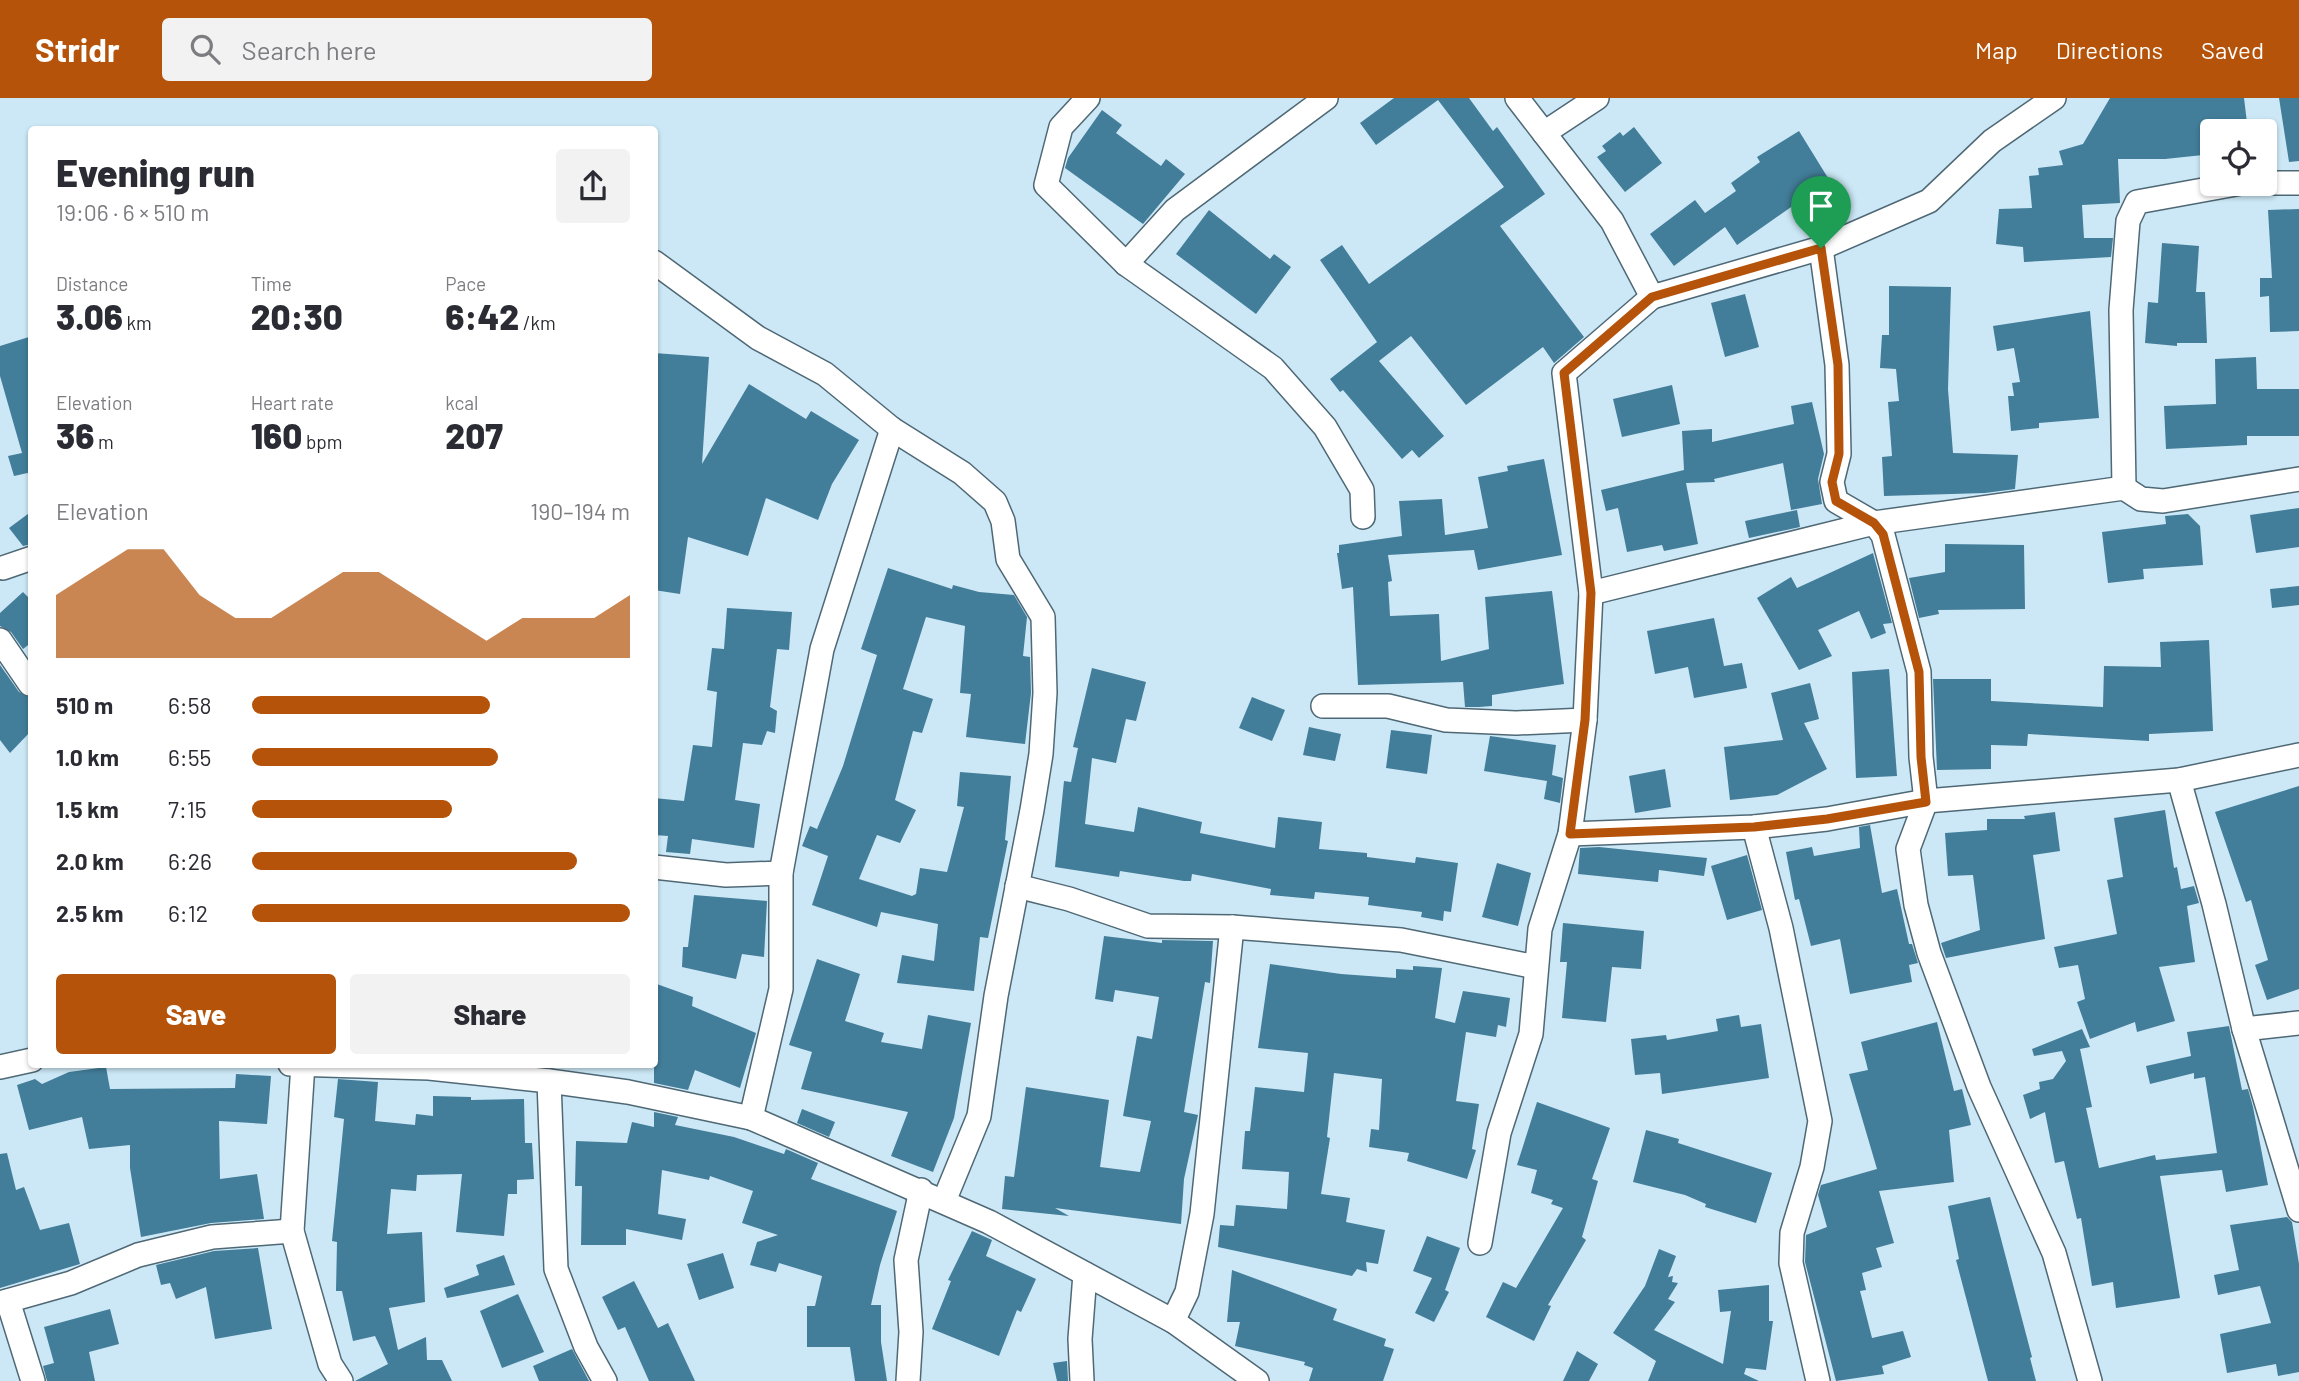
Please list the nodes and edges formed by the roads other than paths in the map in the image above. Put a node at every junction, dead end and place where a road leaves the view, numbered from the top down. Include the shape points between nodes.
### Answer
1 (1088, 98) edge
2 (1326, 98) edge
3 (1517, 98) edge
4 (1597, 98) edge
5 (2054, 98) edge
6 (1544, 133) junction
7 (2277, 183) edge
8 (2299, 183) edge
9 (2200, 191) edge
10 (1821, 248) junction
11 (1126, 264) junction
12 (658, 265) edge
13 (1652, 297) junction
14 (892, 429) junction
15 (2299, 479) edge
16 (2124, 488) junction
17 (1363, 517) dead end
18 (1874, 523) junction
19 (28, 560) edge
20 (1, 572) edge
21 (1591, 593) junction
22 (0, 640) edge
23 (28, 681) edge
24 (1323, 706) dead end
25 (1585, 720) junction
26 (2299, 755) edge
27 (2179, 780) junction
28 (1926, 802) junction
29 (1754, 827) junction
30 (1570, 834) junction
31 (658, 867) edge
32 (780, 873) junction
33 (1017, 886) junction
34 (1232, 928) junction
35 (1536, 967) junction
36 (2299, 1023) edge
37 (2244, 1029) junction
38 (28, 1061) edge
39 (0, 1067) edge
40 (299, 1068) edge
41 (429, 1068) edge
42 (549, 1081) junction
43 (751, 1118) junction
44 (921, 1190) junction
45 (944, 1201) junction
46 (2299, 1210) edge
47 (292, 1231) junction
48 (1480, 1243) dead end
49 (1085, 1274) junction
50 (4, 1302) edge
51 (1173, 1321) junction
52 (33, 1381) edge
53 (341, 1381) edge
54 (605, 1381) edge
55 (908, 1381) edge
56 (1082, 1381) edge
57 (1257, 1381) edge
58 (1818, 1381) edge
59 (2090, 1381) edge

1 - 11 street via 1061,127 1046,185
2 - 11 street via 1175,210
3 - 6 street
4 - 6 street
5 - 10 street via 1992,141 1928,201
6 - 13 street via 1612,221
7 - 8 street
9 - 16 street via 2137,202 2128,220 2121,310
10 - 13 street
10 - 18 street via 1838,365 1839,454 1832,492 1836,501
11 - 17 street via 1273,368 1325,427 1362,490
12 - 14 street via 758,338 825,374
13 - 21 street via 1564,373
14 - 32 street via 822,649
14 - 33 street via 962,473 995,502 1003,521 1008,559 1043,617 1041,754
15 - 16 street via 2163,501 2141,499
16 - 18 street
18 - 21 street
18 - 28 street via 1883,534 1919,672
19 - 20 street
21 - 25 street
22 - 23 street
24 - 25 street via 1388,706 1446,720
25 - 30 street
26 - 27 street
27 - 28 street
27 - 37 street
28 - 29 street
28 - 59 street via 1908,849 1929,953 1979,1087 2054,1253
29 - 30 street
29 - 58 street via 1781,928 1819,1121 1812,1167 1792,1233 1791,1263
30 - 35 street via 1540,929
31 - 32 street via 726,875
32 - 43 street via 781,989
33 - 34 street via 1148,926
33 - 45 street via 979,1116
34 - 35 street via 1401,940
34 - 51 street via 1202,1214 1187,1292
35 - 48 street via 1531,1034 1499,1133
36 - 37 street
37 - 46 street
38 - 39 street
40 - 47 street
41 - 42 street
42 - 43 street
42 - 54 street via 556,1269 586,1347
43 - 44 street
44 - 45 street
44 - 55 street via 906,1260 911,1332
45 - 49 street
47 - 50 street via 212,1237 138,1255 71,1283
47 - 53 street via 330,1364
49 - 51 street
49 - 56 street
50 - 52 street
51 - 57 street

